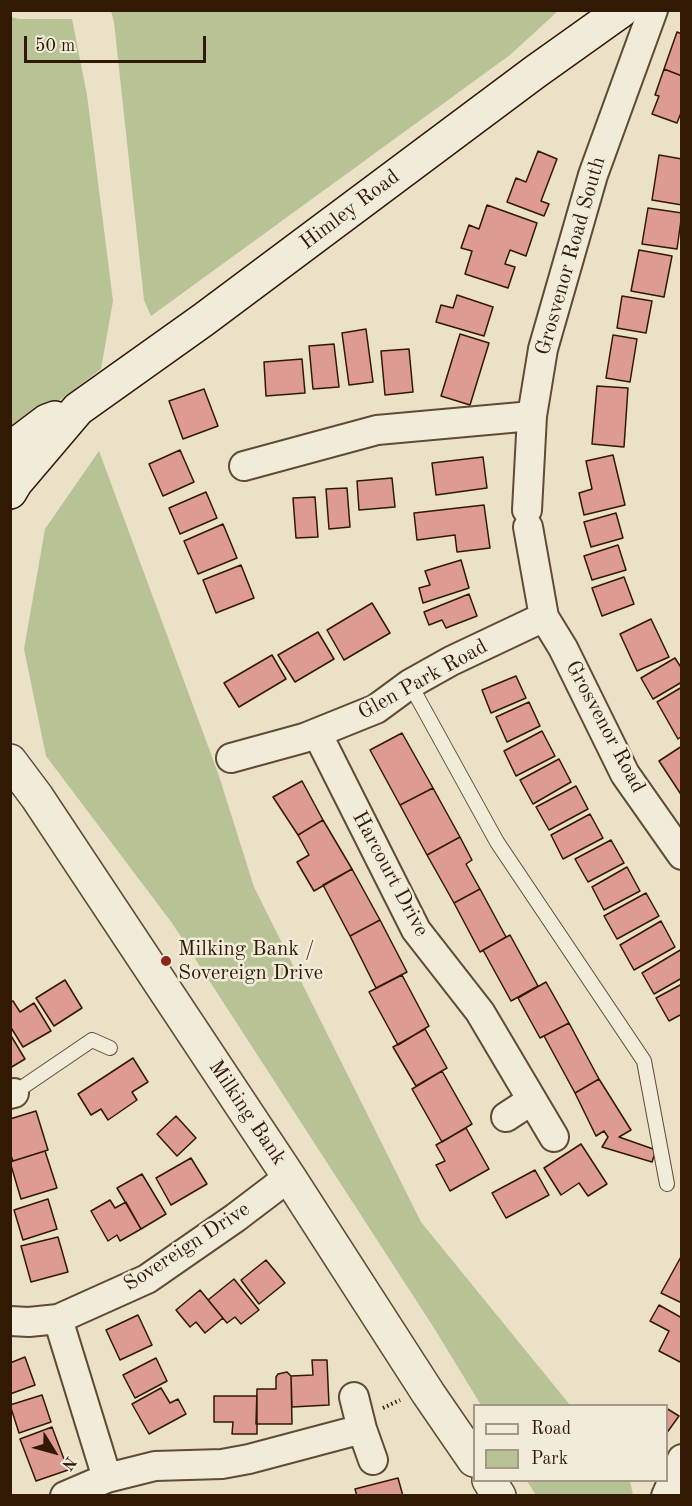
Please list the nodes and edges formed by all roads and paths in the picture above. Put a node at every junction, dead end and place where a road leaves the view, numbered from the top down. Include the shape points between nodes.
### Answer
1 (622, 10) edge
2 (653, 10) edge
3 (78, 409) junction
4 (532, 416) junction
5 (10, 449) edge
6 (244, 466) dead end
7 (10, 492) edge
8 (542, 606) junction
9 (410, 684) junction
10 (317, 733) junction
11 (231, 758) dead end
12 (12, 761) edge
13 (681, 855) edge
14 (110, 1048) dead end
15 (12, 1093) edge
16 (532, 1100) junction
17 (506, 1117) dead end
18 (554, 1137) dead end
19 (289, 1177) junction
20 (667, 1184) dead end
21 (58, 1319) junction
22 (10, 1322) edge
23 (426, 1389) junction
24 (359, 1414) junction
25 (473, 1459) edge
26 (681, 1459) edge
27 (373, 1460) dead end
28 (107, 1478) junction
29 (490, 1482) edge
30 (668, 1495) edge
31 (65, 1496) edge
32 (499, 1496) edge

1 - 3 main road, Himley Road
2 - 4 street, Grosvenor Road South via 593,174 543,349
3 - 5 main road, Himley Road via 47,421
3 - 7 main road, Himley Road
4 - 6 street via 377,430
4 - 8 street, Grosvenor Road South via 527,518
8 - 9 street, Glen Park Road
8 - 13 street, Grosvenor Road via 625,774
9 - 10 street, Glen Park Road via 376,710
9 - 20 lane via 497,842 644,1061
10 - 11 street, Glen Park Road
10 - 16 street, Harcourt Drive via 416,930 480,1012
12 - 19 main road, Milking Bank
14 - 15 lane via 92,1040
16 - 17 street
16 - 18 street, Harcourt Drive
19 - 21 street, Sovereign Drive via 147,1279
19 - 23 main road, Milking Bank
21 - 22 street, Sovereign Drive
21 - 28 street
23 - 24 path
23 - 25 main road, Milking Bank
24 - 27 street
24 - 28 street via 249,1459 155,1466
26 - 30 street
28 - 31 street
29 - 32 main road

